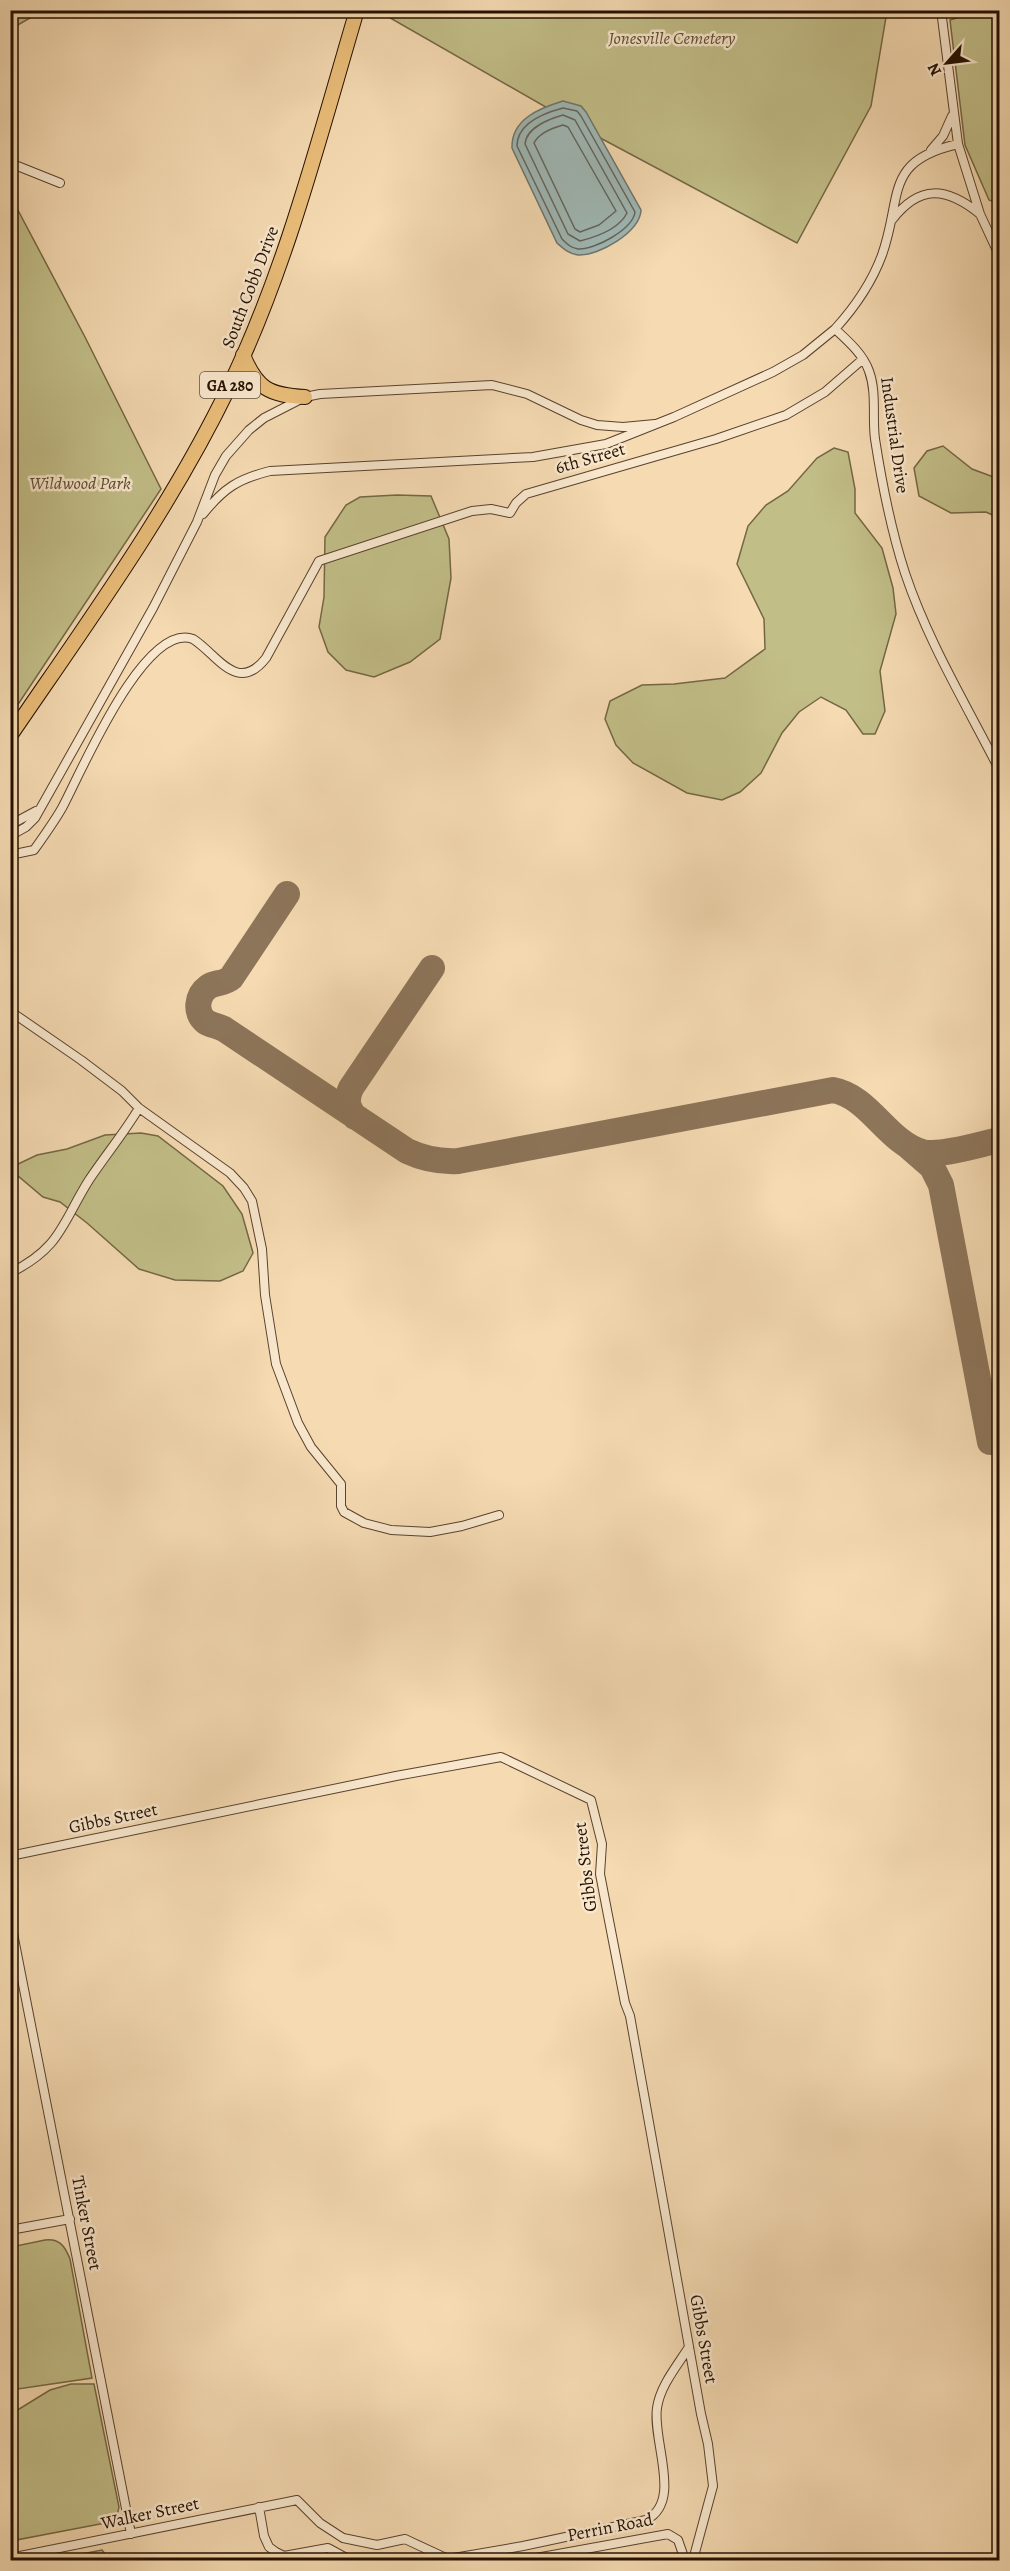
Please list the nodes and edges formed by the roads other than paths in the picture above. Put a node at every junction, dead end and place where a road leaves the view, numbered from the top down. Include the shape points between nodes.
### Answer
1 (357, 10) edge
2 (941, 10) edge
3 (953, 113) junction
4 (958, 144) junction
5 (928, 153) junction
6 (10, 156) edge
7 (60, 183) dead end
8 (980, 214) junction
9 (891, 221) junction
10 (999, 256) edge
11 (836, 329) junction
12 (243, 355) junction
13 (863, 359) junction
14 (305, 397) junction
15 (656, 424) junction
16 (197, 522) junction
17 (10, 736) edge
18 (999, 771) edge
19 (39, 809) junction
20 (10, 825) edge
21 (10, 836) edge
22 (10, 855) edge
23 (10, 1011) edge
24 (140, 1108) junction
25 (10, 1273) edge
26 (499, 1515) dead end
27 (10, 1856) edge
28 (10, 1918) edge
29 (70, 2219) junction
30 (10, 2230) edge
31 (689, 2347) junction
32 (259, 2507) junction
33 (131, 2535) junction
34 (10, 2558) edge
35 (350, 2560) edge
36 (525, 2560) edge
37 (685, 2560) edge
38 (693, 2560) edge

1 - 12 main road, South Cobb Drive / GA 280 via 292,228
2 - 3 street
3 - 4 street
3 - 5 street via 943,136
4 - 5 street
4 - 8 street
5 - 9 street via 911,165 899,182
6 - 7 street via 15,165
8 - 9 street via 949,194 934,193 912,200
8 - 10 street
9 - 11 street via 873,276
11 - 13 street, Industrial Drive
11 - 15 street via 780,368
12 - 14 main road via 262,387 277,394
12 - 17 main road, South Cobb Drive / GA 280 via 181,477
13 - 18 street, Industrial Drive via 872,385 875,438 905,572 928,628
13 - 22 street, 6th Street via 825,392 786,415 526,494 510,513 472,511 319,561 266,658 255,669 236,672 187,637 172,640 151,657 113,707 34,850
14 - 15 street via 492,385 513,389 597,425
14 - 16 street via 264,418 234,446 215,475
15 - 16 street via 606,444 533,457 270,471 230,486
16 - 19 street
19 - 20 street
19 - 21 street via 31,823
23 - 24 street via 81,1060
24 - 25 street via 88,1181 62,1231 40,1257
24 - 26 street via 230,1173 252,1201 276,1364 307,1439 341,1484 344,1512 364,1523 391,1530 430,1532
27 - 31 street, Gibbs Street via 501,1757 591,1800 602,1844 600,1874 630,2016
28 - 29 street, Tinker Street
29 - 30 street
29 - 33 street, Tinker Street
31 - 32 street, Walker Street via 660,2395 656,2424 665,2490 662,2507 646,2520 448,2559 405,2539 377,2545 343,2538 320,2523 297,2500
31 - 38 street, Gibbs Street via 713,2486
32 - 33 street, Walker Street
32 - 35 street via 266,2542 276,2552 284,2556 328,2548
33 - 34 street, Walker Street
36 - 37 street, Perrin Road via 668,2534 678,2540

